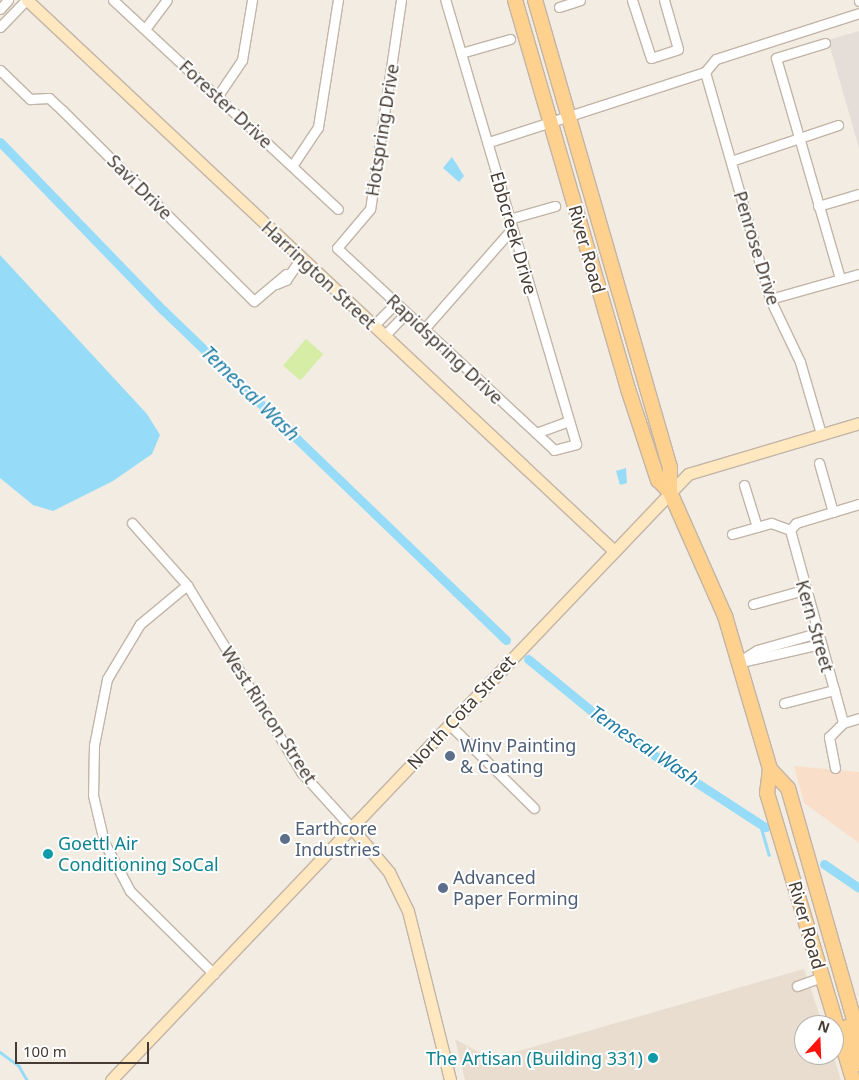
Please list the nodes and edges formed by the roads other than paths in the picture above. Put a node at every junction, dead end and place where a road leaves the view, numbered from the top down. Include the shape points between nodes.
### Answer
1 (8, 0) edge
2 (27, 0) edge
3 (114, 0) edge
4 (166, 0) edge
5 (252, 0) edge
6 (338, 0) edge
7 (401, 0) edge
8 (445, 0) edge
9 (516, 0) edge
10 (535, 0) edge
11 (580, 0) edge
12 (632, 0) edge
13 (664, 0) edge
14 (559, 7) dead end
15 (0, 9) edge
16 (859, 14) edge
17 (0, 27) edge
18 (145, 29) junction
19 (510, 40) dead end
20 (825, 44) dead end
21 (462, 53) junction
22 (0, 70) edge
23 (705, 72) junction
24 (217, 97) junction
25 (569, 116) junction
26 (551, 122) junction
27 (838, 125) dead end
28 (798, 139) junction
29 (488, 142) junction
30 (731, 161) junction
31 (292, 166) junction
32 (859, 194) edge
33 (554, 206) dead end
34 (818, 206) junction
35 (338, 209) dead end
36 (509, 219) junction
37 (512, 229) junction
38 (337, 248) joint
39 (301, 258) junction
40 (859, 274) edge
41 (840, 280) junction
42 (770, 299) junction
43 (396, 302) junction
44 (406, 313) junction
45 (374, 325) junction
46 (424, 329) junction
47 (384, 336) junction
48 (569, 421) junction
49 (859, 423) edge
50 (536, 434) junction
51 (821, 434) junction
52 (554, 450) joint
53 (819, 463) dead end
54 (744, 485) dead end
55 (670, 492) junction
56 (859, 504) edge
57 (833, 512) junction
58 (132, 524) dead end
59 (757, 527) junction
60 (790, 530) junction
61 (732, 534) dead end
62 (612, 549) junction
63 (186, 585) junction
64 (804, 590) junction
65 (753, 604) dead end
66 (817, 632) junction
67 (820, 644) junction
68 (738, 662) junction
69 (834, 690) junction
70 (784, 703) dead end
71 (859, 718) edge
72 (843, 723) junction
73 (450, 725) junction
74 (835, 768) dead end
75 (770, 769) junction
76 (534, 808) dead end
77 (351, 827) junction
78 (801, 904) junction
79 (833, 948) junction
80 (214, 974) junction
81 (822, 977) junction
82 (797, 986) dead end
83 (859, 1038) edge
84 (859, 1064) edge
85 (111, 1080) edge
86 (450, 1080) edge
87 (853, 1080) edge

1 - 15 street
2 - 17 street
2 - 39 street, Harrington Street
3 - 18 street, Forester Drive
4 - 18 street
5 - 24 street via 242,60
6 - 31 street via 318,127
7 - 38 street, Hotspring Drive via 370,209
8 - 21 street, Ebbcreek Drive
9 - 26 main road, River Road
10 - 25 main road, River Road
11 - 14 street
12 - 13 street via 651,58 678,49
16 - 23 street via 716,59
18 - 24 street, Forester Drive
19 - 21 street
20 - 28 street via 776,58
21 - 29 street, Ebbcreek Drive
22 - 39 street, Savi Drive via 30,100 49,98 254,301 286,280 286,274
23 - 25 street
23 - 30 street, Penrose Drive
24 - 31 street, Forester Drive
25 - 26 street
25 - 55 main road, River Road via 670,467
26 - 29 street
26 - 55 main road, River Road via 628,390 658,480
27 - 28 street
28 - 30 street
28 - 34 street
29 - 36 street, Ebbcreek Drive
30 - 42 street, Penrose Drive
31 - 35 street, Forester Drive
32 - 34 street
33 - 36 street
34 - 41 street
36 - 37 street, Ebbcreek Drive
37 - 46 street
37 - 48 street, Ebbcreek Drive
38 - 43 street, Rapidspring Drive
39 - 45 street, Harrington Street
40 - 41 street
41 - 42 street
42 - 51 street, Penrose Drive via 800,362
43 - 44 street, Rapidspring Drive
43 - 45 street
44 - 46 street, Rapidspring Drive
44 - 47 street
45 - 47 street, Harrington Street
46 - 50 street, Rapidspring Drive
47 - 62 street, Harrington Street
48 - 50 street
48 - 52 street, Ebbcreek Drive via 576,444
49 - 51 street, North Cota Street
50 - 52 street, Rapidspring Drive
51 - 55 street, North Cota Street via 688,474
53 - 57 street
54 - 59 street
55 - 62 street, North Cota Street
55 - 68 main road, River Road via 712,580
56 - 57 street
57 - 60 street via 796,523
58 - 63 street, West Rincon Street
59 - 60 street via 771,524
59 - 61 street
60 - 64 street, Kern Street
62 - 73 street, North Cota Street
63 - 77 street, West Rincon Street via 301,772
63 - 80 street via 140,624 107,679 94,745 93,795 104,842 130,891
64 - 65 street
64 - 66 street, Kern Street
66 - 67 street, Kern Street
66 - 68 street via 757,650
67 - 68 street
67 - 69 street, Kern Street
68 - 75 main road, River Road
69 - 70 street
69 - 72 street, Kern Street
71 - 72 street
72 - 74 street via 829,737
73 - 76 street
73 - 77 street, North Cota Street
75 - 78 main road, River Road via 767,793
75 - 79 main road, River Road via 788,788
77 - 80 street, North Cota Street
77 - 86 street, West Rincon Street via 384,865 408,911
78 - 79 main road via 812,908 822,936
78 - 81 main road, River Road
79 - 83 main road, River Road
80 - 85 street, North Cota Street
81 - 82 street
81 - 84 main road via 832,977
81 - 87 main road, River Road

